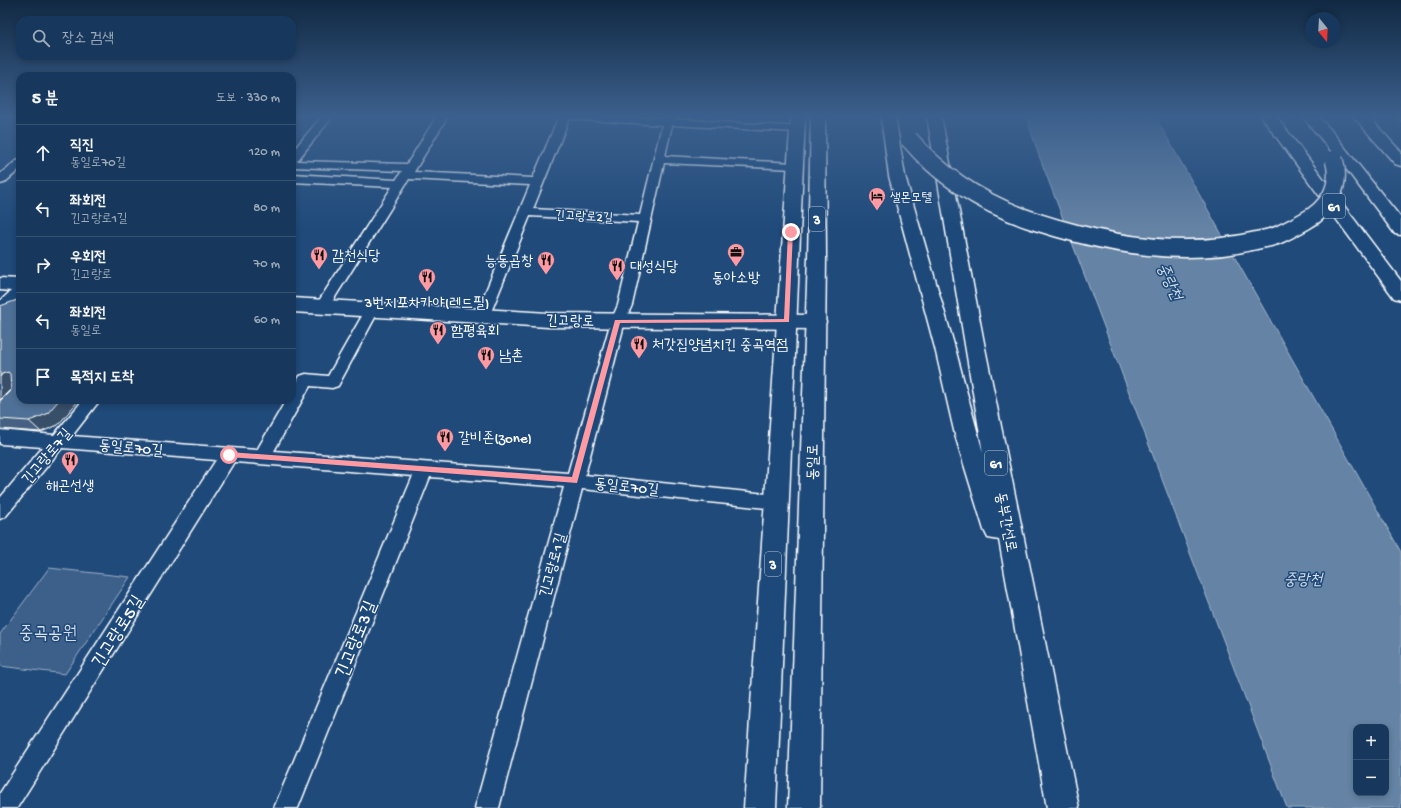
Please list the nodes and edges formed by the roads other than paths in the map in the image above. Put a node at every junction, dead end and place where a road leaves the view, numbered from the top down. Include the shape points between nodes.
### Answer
1 (419, 154) edge
2 (548, 154) edge
3 (661, 154) edge
4 (795, 154) edge
5 (818, 154) edge
6 (894, 154) edge
7 (922, 154) edge
8 (941, 154) edge
9 (1296, 154) edge
10 (1331, 154) edge
11 (1343, 154) edge
12 (660, 158) junction
13 (296, 164) edge
14 (16, 166) edge
15 (794, 166) junction
16 (405, 176) junction
17 (296, 178) edge
18 (0, 180) edge
19 (536, 182) junction
20 (525, 212) junction
21 (644, 218) junction
22 (1401, 230) edge
23 (791, 232) junction
24 (817, 257) junction
25 (0, 284) edge
26 (16, 285) edge
27 (1401, 294) edge
28 (16, 297) edge
29 (296, 305) edge
30 (322, 307) junction
31 (372, 310) junction
32 (0, 312) edge
33 (482, 317) junction
34 (618, 321) junction
35 (786, 321) junction
36 (816, 322) junction
37 (296, 398) edge
38 (89, 404) edge
39 (292, 404) edge
40 (0, 437) edge
41 (58, 441) junction
42 (229, 455) junction
43 (262, 457) junction
44 (424, 470) junction
45 (575, 481) junction
46 (776, 502) junction
47 (0, 511) edge
48 (1025, 615) junction
49 (4, 808) edge
50 (286, 808) edge
51 (487, 808) edge
52 (760, 808) edge
53 (804, 808) edge
54 (1063, 808) edge

1 - 16 street
2 - 19 street
3 - 12 street
4 - 15 main road, 3
5 - 24 main road, 동일로 / 3
6 - 48 main road via 897,176 945,348 966,435
7 - 10 main road, bridge via 952,180 975,195 1011,212 1062,229 1140,245 1221,248 1245,245 1296,228 1319,212 1333,194 1338,177
8 - 48 main road, 동부간선로 / 61
9 - 27 main road, 61
11 - 22 main road
12 - 15 street
12 - 21 street
13 - 16 street
14 - 18 street
15 - 23 main road, 3
16 - 17 street
16 - 19 street
16 - 30 street
19 - 20 street
20 - 21 street, 긴고랑로2길
20 - 33 street
21 - 34 street via 625,305
23 - 24 main road via 802,247 803,262 811,262
23 - 35 main road, 3
24 - 36 main road, 동일로 / 3
25 - 26 main road
28 - 32 main road
29 - 30 main road, 긴고랑로
30 - 31 main road, 긴고랑로
31 - 33 main road, 긴고랑로
31 - 37 street via 332,382 306,380
33 - 34 main road, 긴고랑로
34 - 35 main road, 긴고랑로
34 - 45 street, 긴고랑로1길
35 - 36 main road, 긴고랑로
35 - 46 main road, 3
36 - 53 main road, 동일로 / 3
38 - 41 street, 긴고랑로7길
39 - 43 street
40 - 41 street, 동일로70길
41 - 42 street, 동일로70길
41 - 47 street, 긴고랑로7길
42 - 43 street, 동일로70길
42 - 49 street, 긴고랑로5길
43 - 44 street, 동일로70길
44 - 45 street, 동일로70길
44 - 50 street, 긴고랑로3길
45 - 46 street, 동일로70길
45 - 51 street, 긴고랑로1길
46 - 52 main road, 3
48 - 54 main road, 동부간선로 / 61

